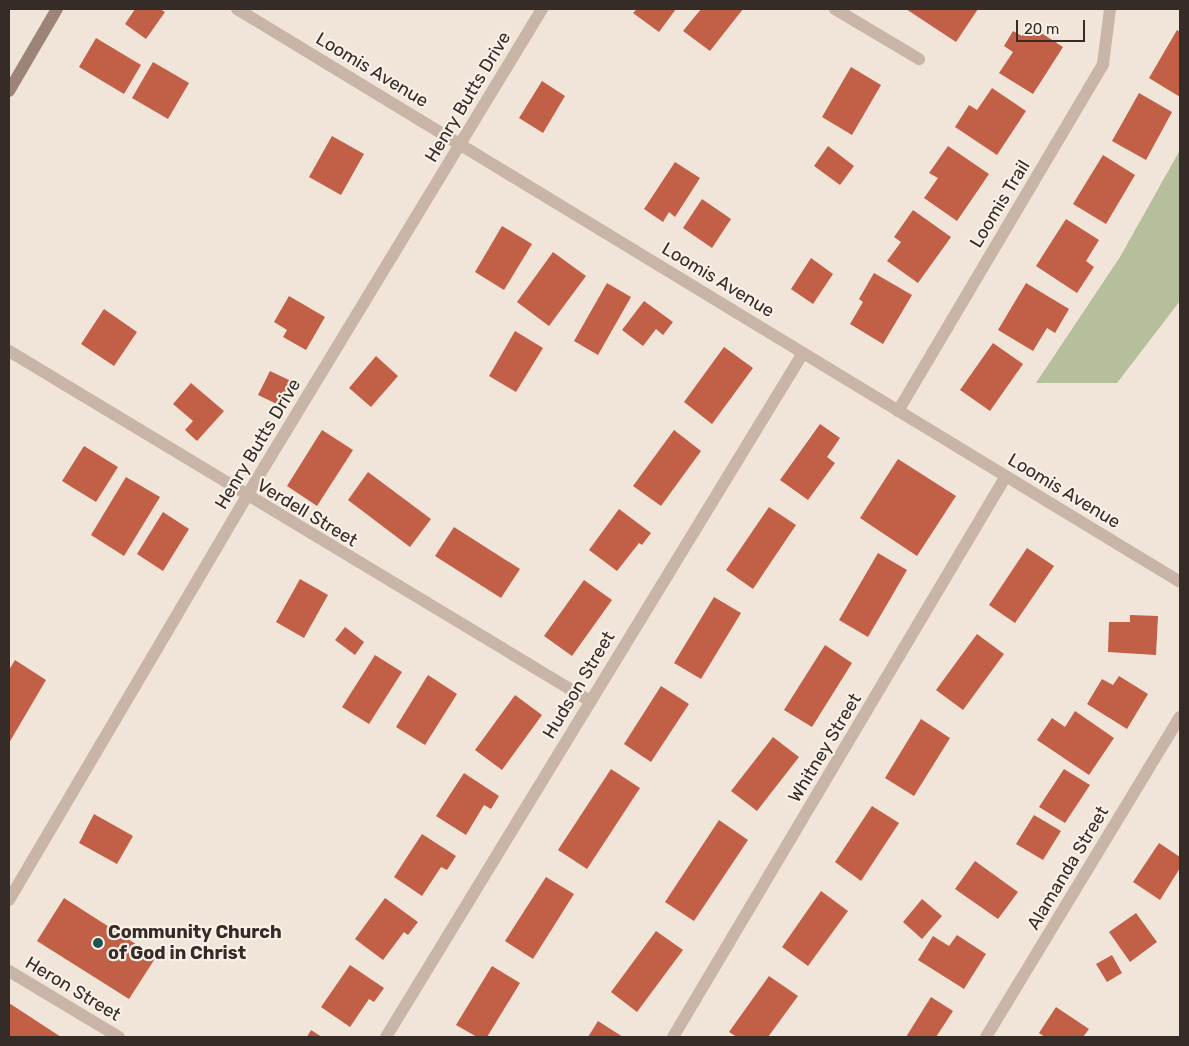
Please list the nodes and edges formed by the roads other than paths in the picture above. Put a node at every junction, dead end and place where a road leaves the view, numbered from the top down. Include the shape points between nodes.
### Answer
1 (58, 9) edge
2 (237, 9) edge
3 (542, 9) edge
4 (835, 9) edge
5 (1110, 9) edge
6 (919, 59) dead end
7 (9, 91) edge
8 (460, 144) junction
9 (9, 351) edge
10 (803, 353) junction
11 (898, 410) junction
12 (1006, 476) junction
13 (246, 496) junction
14 (1180, 582) edge
15 (590, 701) junction
16 (1180, 717) edge
17 (9, 900) edge
18 (9, 971) edge
19 (119, 1037) edge
20 (386, 1037) edge
21 (673, 1037) edge
22 (986, 1037) edge

1 - 7 street
2 - 8 street, Loomis Avenue
3 - 8 street, Henry Butts Drive
4 - 6 street
5 - 11 street, Loomis Trail via 1103,64
8 - 10 street, Loomis Avenue
8 - 13 street, Henry Butts Drive
9 - 13 street, Verdell Street
10 - 11 street, Loomis Avenue
10 - 15 street, Hudson Street
11 - 12 street, Loomis Avenue
12 - 14 street, Loomis Avenue
12 - 21 street, Whitney Street
13 - 15 street, Verdell Street
13 - 17 street, Henry Butts Drive
15 - 20 street, Hudson Street
16 - 22 street, Alamanda Street
18 - 19 street, Heron Street

